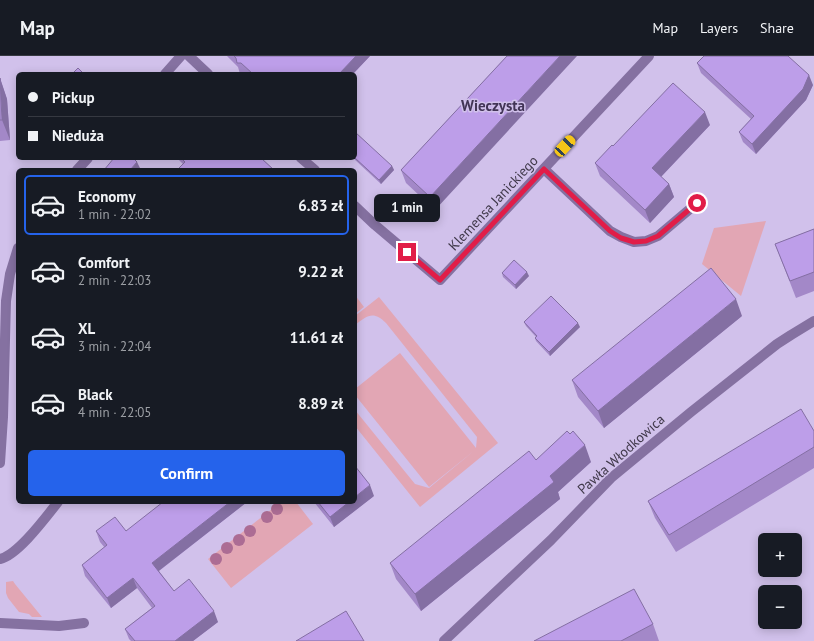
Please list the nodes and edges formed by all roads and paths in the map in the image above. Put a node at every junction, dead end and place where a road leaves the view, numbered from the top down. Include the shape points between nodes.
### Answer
1 (181, 56) edge
2 (189, 56) edge
3 (649, 56) edge
4 (167, 72) edge
5 (206, 72) edge
6 (86, 160) edge
7 (303, 160) edge
8 (80, 168) edge
9 (313, 168) edge
10 (544, 169) junction
11 (697, 203) dead end
12 (357, 208) edge
13 (16, 254) edge
14 (814, 321) edge
15 (1, 417) edge
16 (0, 463) edge
17 (56, 504) edge
18 (0, 559) edge
19 (0, 623) edge
20 (84, 623) dead end
21 (444, 641) edge

1 - 4 street
2 - 5 street
3 - 10 street, Klemensa Janickiego
6 - 8 street
7 - 9 street
10 - 11 street via 610,231 634,242 658,236
10 - 12 street, Klemensa Janickiego via 440,280
13 - 15 street via 6,301
14 - 21 street, Pawła Włodkowica via 777,344 611,478 551,540
15 - 16 street
17 - 18 street via 22,544
19 - 20 street via 59,626

